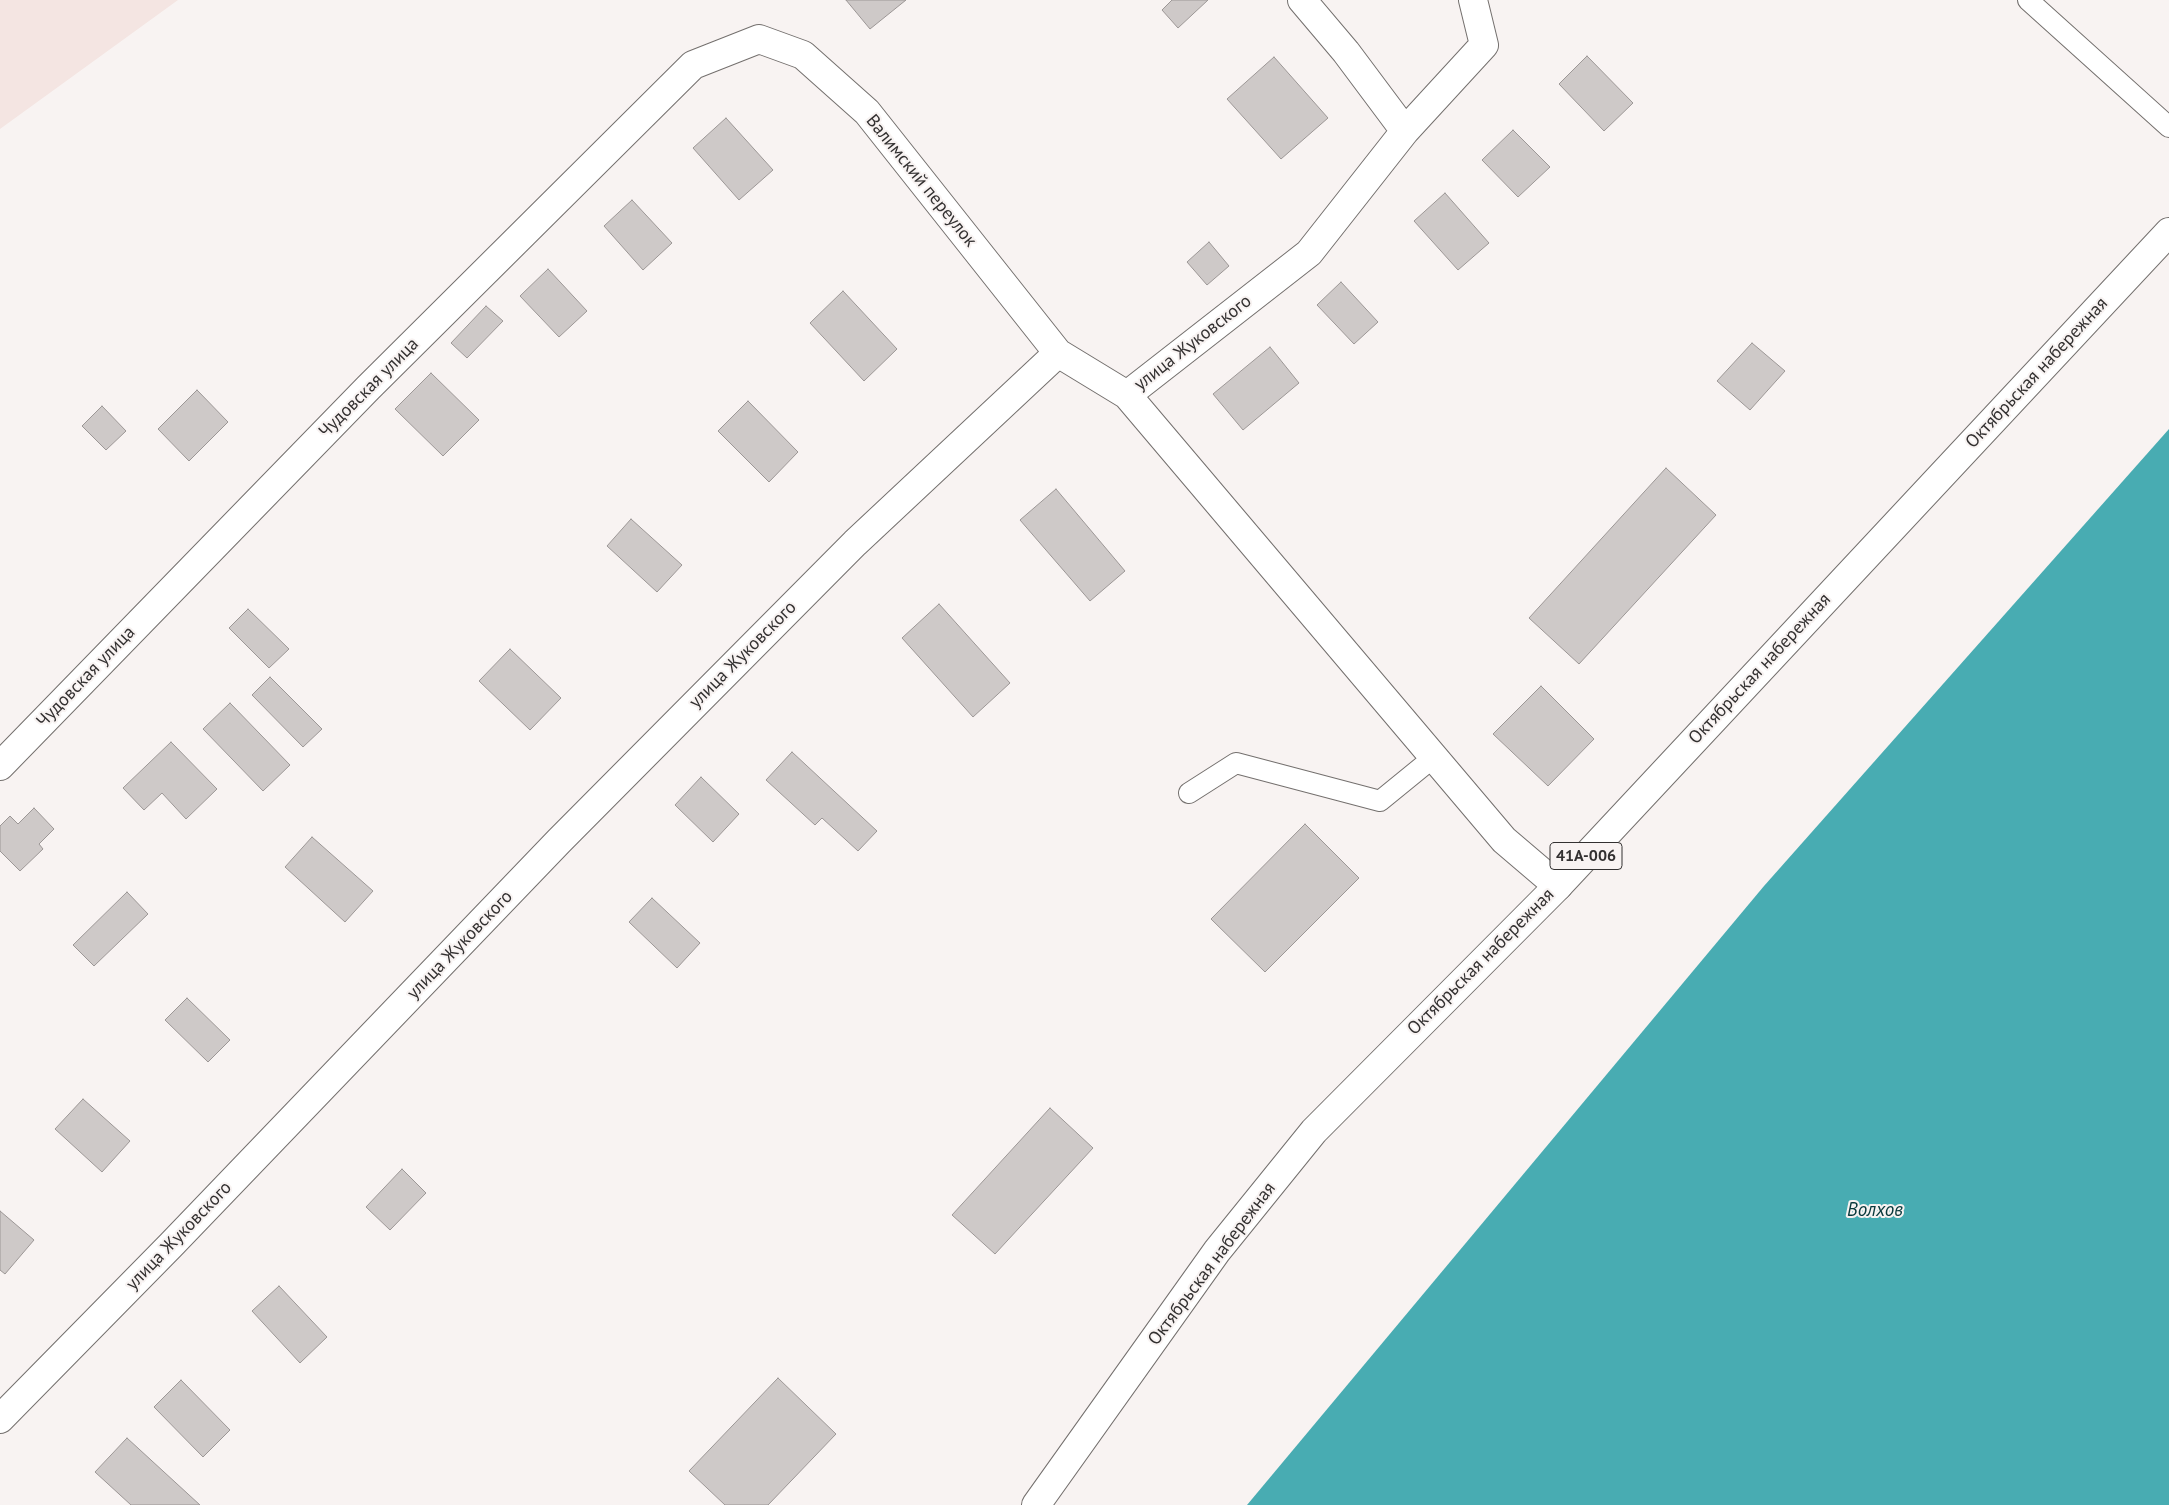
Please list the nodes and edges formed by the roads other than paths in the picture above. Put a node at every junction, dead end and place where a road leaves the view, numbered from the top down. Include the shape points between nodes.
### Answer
1 (1302, 0) edge
2 (1473, 0) edge
3 (2028, 0) edge
4 (759, 39) joint
5 (2169, 126) edge
6 (1405, 131) junction
7 (2169, 232) edge
8 (1058, 354) junction
9 (1127, 395) junction
10 (1434, 757) junction
11 (0, 766) edge
12 (1189, 793) dead end
13 (1558, 886) junction
14 (0, 1419) edge
15 (1036, 1505) edge

1 - 6 street
2 - 6 street, улица Жуковского via 1484,45
3 - 5 lane
4 - 8 street, Валимский переулок via 803,55 867,112
4 - 11 street, Чудовская улица via 693,65 368,388
6 - 9 street, улица Жуковского via 1309,253
7 - 13 street, Октябрьская набережная / 41А-006
8 - 9 street, улица Жуковского
8 - 14 street, улица Жуковского via 855,543 559,842
9 - 10 street
10 - 12 lane via 1380,801 1236,763
10 - 13 street via 1504,840
13 - 15 street, Октябрьская набережная / 41А-006 via 1314,1131 1218,1251

